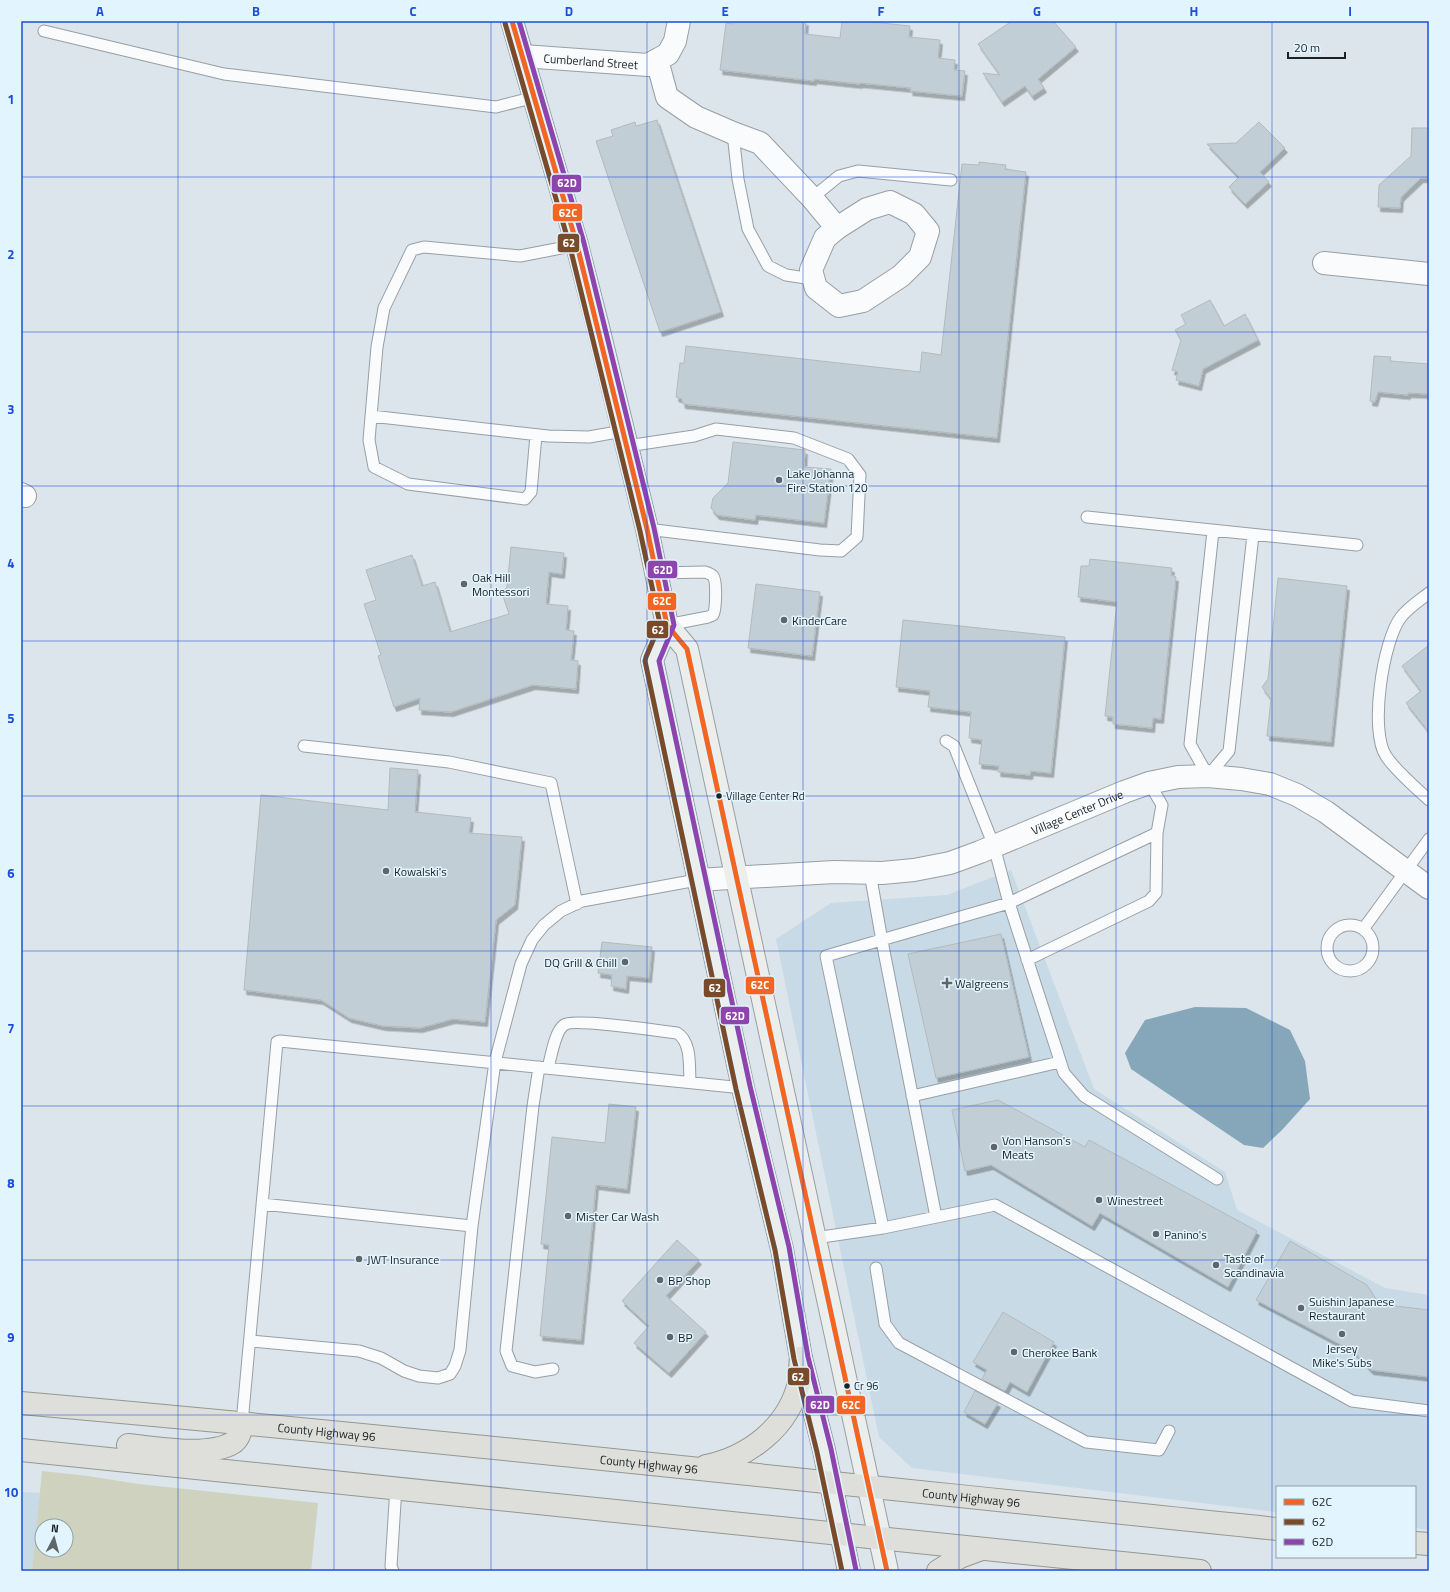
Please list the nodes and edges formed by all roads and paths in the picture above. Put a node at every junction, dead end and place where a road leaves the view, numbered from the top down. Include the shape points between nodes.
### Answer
1 (512, 21) edge
2 (680, 21) edge
3 (44, 32) dead end
4 (523, 56) junction
5 (657, 60) junction
6 (535, 97) junction
7 (732, 133) junction
8 (951, 180) dead end
9 (812, 198) junction
10 (837, 228) junction
11 (577, 245) junction
12 (1324, 263) dead end
13 (1429, 274) edge
14 (813, 279) junction
15 (372, 416) junction
16 (536, 435) junction
17 (625, 439) junction
18 (1087, 518) dead end
19 (647, 529) junction
20 (1214, 531) junction
21 (1253, 535) junction
22 (1357, 545) dead end
23 (656, 573) junction
24 (1429, 593) edge
25 (667, 625) junction
26 (946, 741) dead end
27 (304, 746) dead end
28 (1208, 776) junction
29 (1150, 783) junction
30 (1429, 800) edge
31 (1157, 833) junction
32 (1429, 839) edge
33 (994, 846) junction
34 (1406, 871) junction
35 (870, 873) junction
36 (736, 877) junction
37 (697, 880) junction
38 (1429, 888) edge
39 (1009, 903) junction
40 (576, 904) junction
41 (1364, 928) junction
42 (882, 940) junction
43 (1028, 960) junction
44 (495, 1062) junction
45 (1060, 1062) junction
46 (544, 1068) junction
47 (690, 1082) junction
48 (743, 1088) junction
49 (912, 1096) junction
50 (1217, 1179) dead end
51 (262, 1204) junction
52 (936, 1217) junction
53 (472, 1226) junction
54 (883, 1228) junction
55 (815, 1238) junction
56 (876, 1268) dead end
57 (250, 1341) junction
58 (801, 1358) junction
59 (553, 1369) dead end
60 (21, 1403) edge
61 (1429, 1411) edge
62 (242, 1422) junction
63 (1169, 1431) dead end
64 (21, 1434) edge
65 (21, 1450) edge
66 (695, 1468) junction
67 (831, 1483) junction
68 (396, 1487) junction
69 (868, 1487) junction
70 (1276, 1529) edge
71 (841, 1536) junction
72 (880, 1539) junction
73 (1416, 1543) edge
74 (1429, 1544) edge
75 (984, 1549) junction
76 (393, 1571) edge
77 (849, 1571) edge
78 (887, 1571) edge
79 (938, 1571) edge
80 (1200, 1571) edge

1 - 4 main road
2 - 5 street, Cumberland Street via 675,41 668,54
3 - 6 lane via 224,74 496,107
4 - 5 street, Cumberland Street via 648,65
4 - 6 main road
5 - 7 street via 667,97 696,117
6 - 11 main road
7 - 9 street via 760,143
7 - 14 lane via 738,179 751,236 768,266 786,275
8 - 9 lane via 858,171 839,176
9 - 10 street
10 - 14 street via 825,238 811,270
10 - 14 street via 867,209 890,202 914,214 928,231 920,257 901,276 863,301 839,306 816,288
11 - 15 lane via 520,256 424,247 412,250 384,308 377,347
11 - 17 main road
12 - 13 street
15 - 16 lane
15 - 16 lane via 370,440 374,467 408,484 524,498 531,492
16 - 17 lane
17 - 19 main road
17 - 19 lane via 694,436 716,429 794,438 848,458 860,475 857,537 841,551
18 - 20 lane
19 - 23 main road
20 - 21 lane
20 - 28 lane via 1190,744
21 - 22 lane
21 - 28 lane via 1229,751
23 - 25 main road
23 - 25 lane via 705,572 711,574 715,580 713,615
24 - 30 lane via 1401,617 1391,636 1379,689 1378,729 1385,755
25 - 36 main road via 687,650
25 - 37 main road via 652,660
26 - 33 lane via 954,746
27 - 40 lane via 449,762 551,783
28 - 29 street, Village Center Drive via 1178,777
28 - 34 street, Village Center Drive via 1270,784 1297,794 1326,812
29 - 31 lane via 1162,805
29 - 33 street, Village Center Drive
31 - 39 lane
31 - 43 lane via 1156,893 1149,901
32 - 34 lane
33 - 35 street, Village Center Drive via 950,863 914,870
33 - 39 lane
34 - 38 street, Village Center Drive
34 - 41 lane
35 - 36 street, Village Center Drive via 834,872
35 - 42 lane
36 - 37 street, Village Center Drive
36 - 55 main road
37 - 40 lane
37 - 48 main road
39 - 42 lane
39 - 43 lane
40 - 44 lane via 561,911 544,925 532,940 520,964
41 - 41 lane via 1350,924 1335,929 1326,940 1326,954 1333,966 1350,972 1364,967 1372,956 1373,942
42 - 49 lane
42 - 54 lane via 826,956
43 - 45 lane
44 - 46 lane
44 - 51 lane via 277,1042
44 - 53 lane
45 - 49 lane
45 - 50 lane via 1064,1074 1084,1096
46 - 47 lane
46 - 47 lane via 558,1031 564,1024 573,1022 677,1033 683,1037 688,1052
46 - 59 lane via 533,1106 506,1351 512,1366 535,1372
47 - 48 lane
48 - 58 main road via 782,1249
49 - 52 lane
51 - 53 lane
51 - 57 lane
52 - 54 lane
52 - 61 lane via 995,1205 1352,1400
53 - 57 lane via 460,1350 450,1374 438,1378 419,1376 359,1351
54 - 55 lane
55 - 69 main road
56 - 63 lane via 885,1324 899,1343 1086,1442 1159,1450
57 - 62 lane
58 - 66 main road via 799,1382 779,1424 749,1450 731,1459
58 - 67 main road
60 - 62 main road, County Highway 96
62 - 64 main road via 235,1441 221,1447 202,1450
62 - 66 main road, County Highway 96
65 - 68 main road
66 - 67 main road, County Highway 96
67 - 69 main road, County Highway 96
67 - 71 main road
68 - 71 main road
68 - 76 lane via 391,1566
69 - 70 main road, County Highway 96
69 - 72 main road
71 - 72 main road
71 - 77 main road
72 - 75 main road
72 - 78 main road
73 - 74 main road
75 - 79 main road via 960,1557
75 - 80 main road

